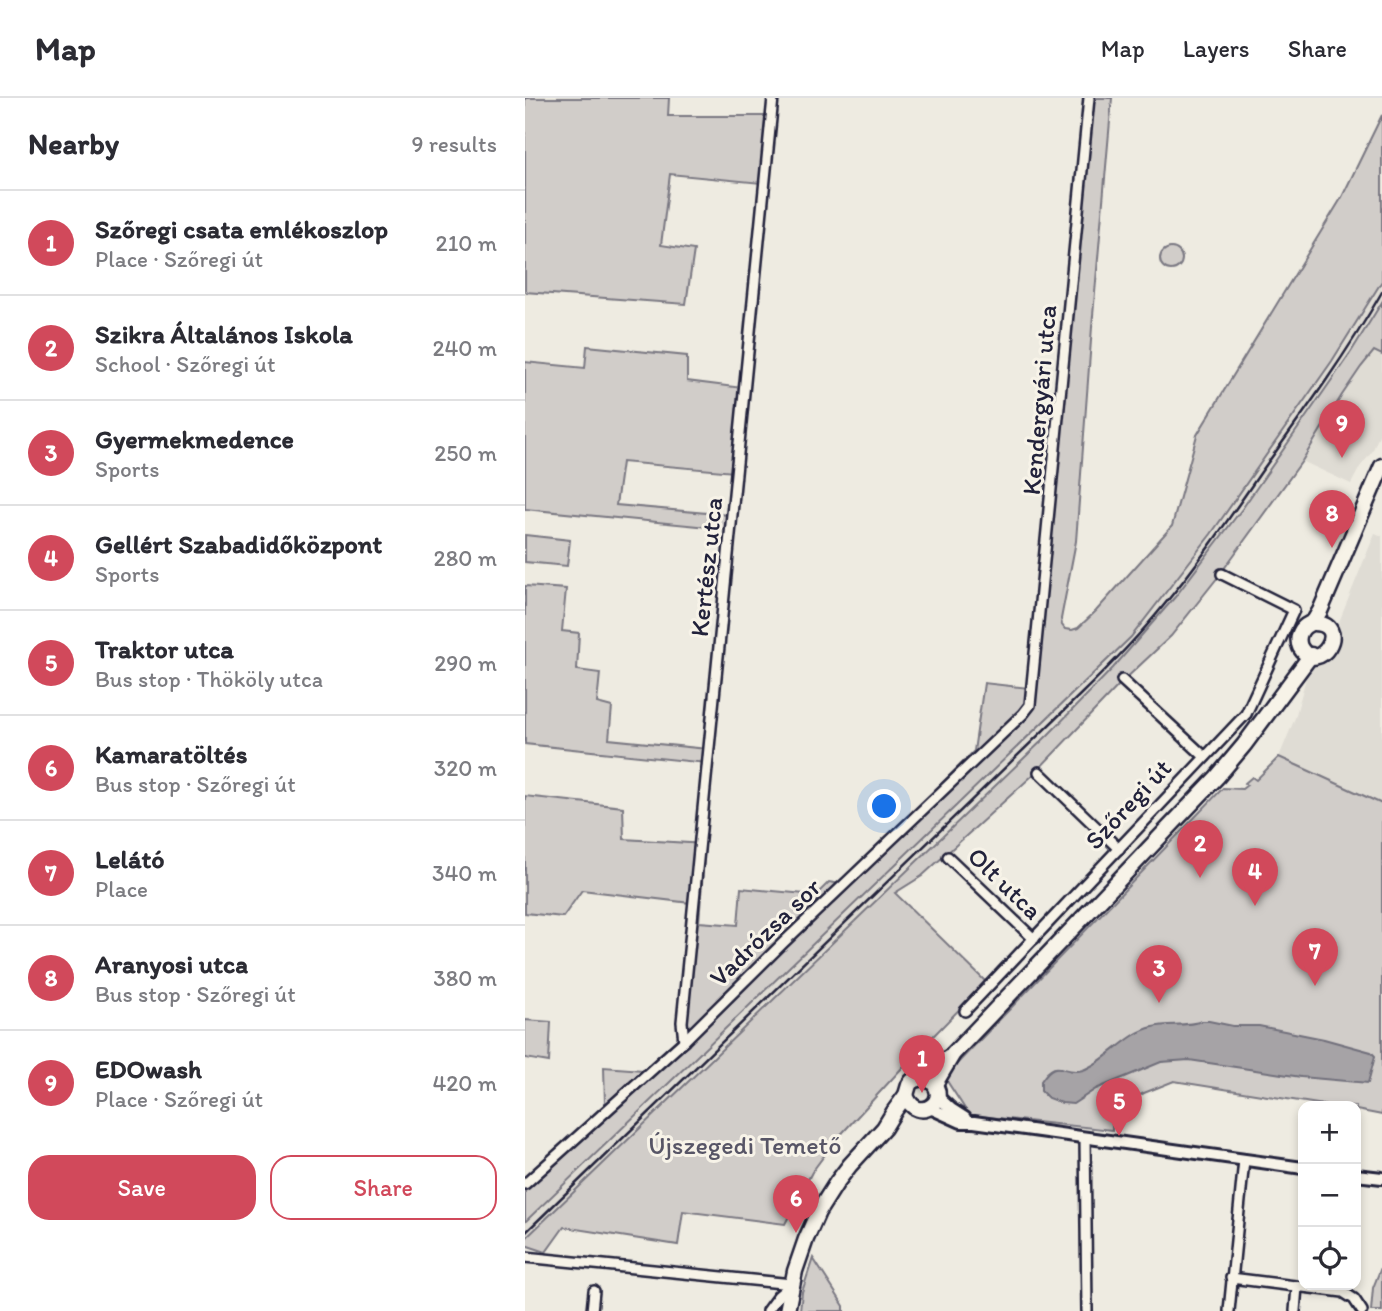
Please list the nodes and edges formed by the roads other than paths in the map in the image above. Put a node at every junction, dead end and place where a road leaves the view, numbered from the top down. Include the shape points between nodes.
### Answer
1 (773, 98) edge
2 (1089, 98) edge
3 (1382, 466) edge
4 (1221, 574) dead end
5 (1335, 575) junction
6 (1312, 623) junction
7 (1327, 627) junction
8 (1307, 653) junction
9 (1122, 680) dead end
10 (1030, 705) joint
11 (1205, 758) junction
12 (1039, 772) dead end
13 (1119, 849) junction
14 (948, 857) dead end
15 (1034, 939) junction
16 (965, 1011) dead end
17 (684, 1041) junction
18 (931, 1092) junction
19 (910, 1101) junction
20 (1085, 1138) junction
21 (1244, 1160) junction
22 (1298, 1167) edge
23 (1361, 1176) edge
24 (1382, 1178) edge
25 (525, 1184) edge
26 (525, 1257) edge
27 (1231, 1278) junction
28 (793, 1284) junction
29 (1297, 1287) junction
30 (594, 1291) dead end
31 (593, 1311) edge
32 (767, 1311) edge
33 (787, 1311) edge
34 (1087, 1311) edge
35 (1229, 1311) edge
36 (1295, 1311) edge
37 (1362, 1311) edge

1 - 17 street, Kertész utca
2 - 10 street, Kendergyári utca
3 - 5 main road, Szőregi út
4 - 11 street, Szőregi út via 1294,610 1246,714
5 - 6 main road, Szőregi út
5 - 7 main road, Szőregi út
6 - 7 main road
6 - 8 main road, Szőregi út via 1300,631 1299,641
7 - 8 main road, Szőregi út via 1332,637 1330,648 1322,655
8 - 18 main road, Szőregi út via 1301,670 1217,777 953,1054
9 - 11 street
10 - 17 street, Vadrózsa sor
11 - 13 street, Szőregi út
12 - 13 street
13 - 15 street, Szőregi út
14 - 15 street, Olt utca
15 - 16 street, Szőregi út
17 - 25 street, Vadrózsa sor
18 - 19 main road via 922,1110
18 - 19 main road, Szőregi út via 912,1081
18 - 20 street via 961,1122
19 - 28 main road, Szőregi út via 843,1173 818,1212
20 - 21 street
20 - 34 street
21 - 22 street
21 - 27 street
23 - 24 street
26 - 28 street
27 - 29 street
27 - 35 street
28 - 32 street
28 - 33 main road, Szőregi út
29 - 36 street
29 - 37 street via 1343,1292
30 - 31 street

